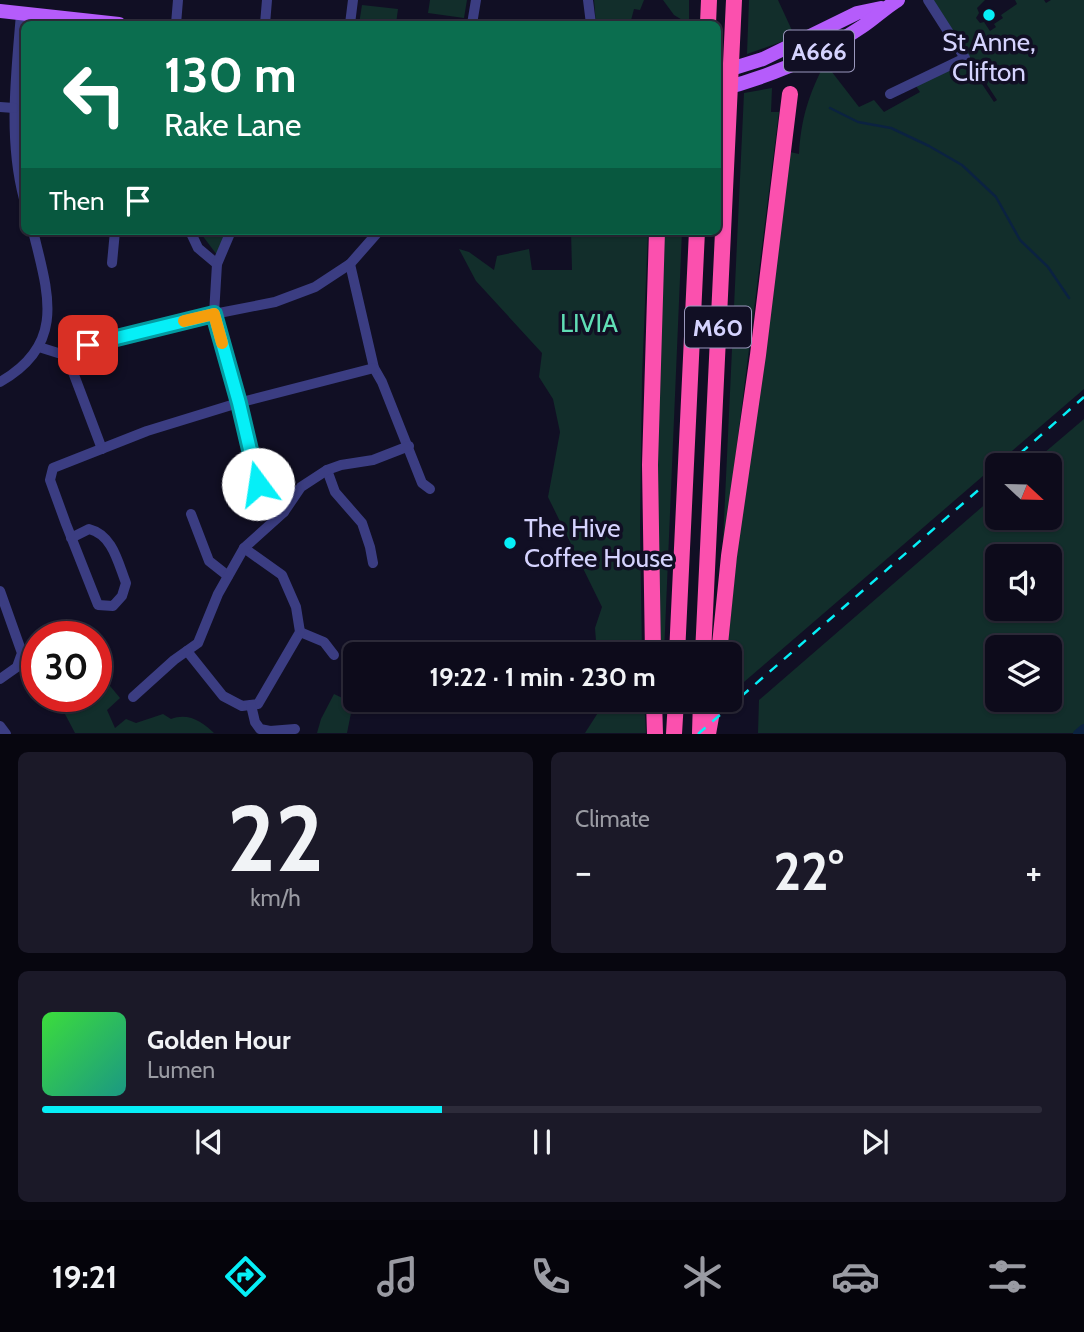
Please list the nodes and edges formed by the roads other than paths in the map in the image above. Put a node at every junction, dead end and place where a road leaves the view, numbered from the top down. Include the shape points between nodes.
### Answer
1 (178, 0) edge
2 (267, 0) edge
3 (353, 0) edge
4 (476, 0) edge
5 (588, 0) edge
6 (709, 0) edge
7 (733, 0) edge
8 (928, 0) edge
9 (892, 4) edge
10 (0, 11) edge
11 (21, 13) junction
12 (92, 21) edge
13 (176, 21) edge
14 (265, 21) edge
15 (350, 21) edge
16 (472, 21) edge
17 (590, 21) edge
18 (708, 21) edge
19 (763, 59) junction
20 (788, 68) junction
21 (721, 73) edge
22 (721, 89) edge
23 (790, 94) joint
24 (890, 94) dead end
25 (0, 107) edge
26 (15, 108) junction
27 (21, 183) edge
28 (34, 235) edge
29 (116, 235) edge
30 (192, 235) edge
31 (230, 235) edge
32 (375, 235) edge
33 (657, 235) edge
34 (697, 235) edge
35 (112, 263) dead end
36 (216, 264) junction
37 (350, 264) junction
38 (214, 314) junction
39 (38, 347) junction
40 (65, 351) junction
41 (374, 368) junction
42 (0, 382) edge
43 (239, 403) junction
44 (409, 446) junction
45 (102, 449) junction
46 (327, 470) junction
47 (430, 489) dead end
48 (284, 512) junction
49 (191, 514) dead end
50 (71, 538) junction
51 (244, 548) junction
52 (373, 564) dead end
53 (228, 576) junction
54 (0, 591) edge
55 (300, 632) junction
56 (653, 642) edge
57 (678, 642) edge
58 (704, 642) edge
59 (720, 642) edge
60 (187, 651) junction
61 (334, 655) dead end
62 (0, 679) edge
63 (133, 696) dead end
64 (251, 705) junction
65 (654, 712) edge
66 (675, 712) edge
67 (701, 712) edge
68 (712, 712) edge
69 (0, 726) edge
70 (295, 729) dead end
71 (6, 733) edge
72 (655, 733) edge
73 (674, 733) edge
74 (700, 733) edge
75 (708, 733) edge

1 - 13 street
2 - 14 street
3 - 15 street
4 - 16 street
5 - 17 street
6 - 18 highway
7 - 58 highway, M60
8 - 24 street via 965,58
9 - 19 main road, A666 via 857,13
9 - 20 main road, A666 via 842,39
10 - 11 main road
11 - 12 main road
11 - 26 street
19 - 20 main road
19 - 21 main road, A666
20 - 22 main road, A666
20 - 23 main road
23 - 59 highway, M60
25 - 26 street
26 - 27 street
28 - 39 street via 48,300 46,327
29 - 35 street
30 - 36 street via 198,248
31 - 36 street
32 - 37 street
33 - 56 highway, M60 via 650,465
34 - 57 highway, M60
36 - 38 street
37 - 38 street via 315,287 275,302
37 - 41 street
38 - 40 street
38 - 43 street
39 - 40 street
39 - 42 street via 26,364
40 - 45 street
41 - 43 street
41 - 44 street
43 - 45 street
43 - 48 street via 258,484
44 - 46 street
44 - 47 street via 422,483
45 - 50 street via 53,468 50,480
46 - 48 street via 301,487
46 - 52 street via 335,492 362,523
48 - 51 street
49 - 53 street via 209,561
50 - 50 street via 89,529 108,541 127,583 113,606 98,605
51 - 53 street
51 - 55 street via 282,575 296,607
53 - 60 street via 198,643
54 - 62 street via 22,653 17,667
55 - 61 street via 324,642
55 - 64 street via 258,704
60 - 63 street
60 - 64 street via 223,696 242,706
64 - 70 street via 260,729
65 - 72 highway
66 - 73 highway
67 - 74 highway
68 - 75 highway
69 - 71 street

